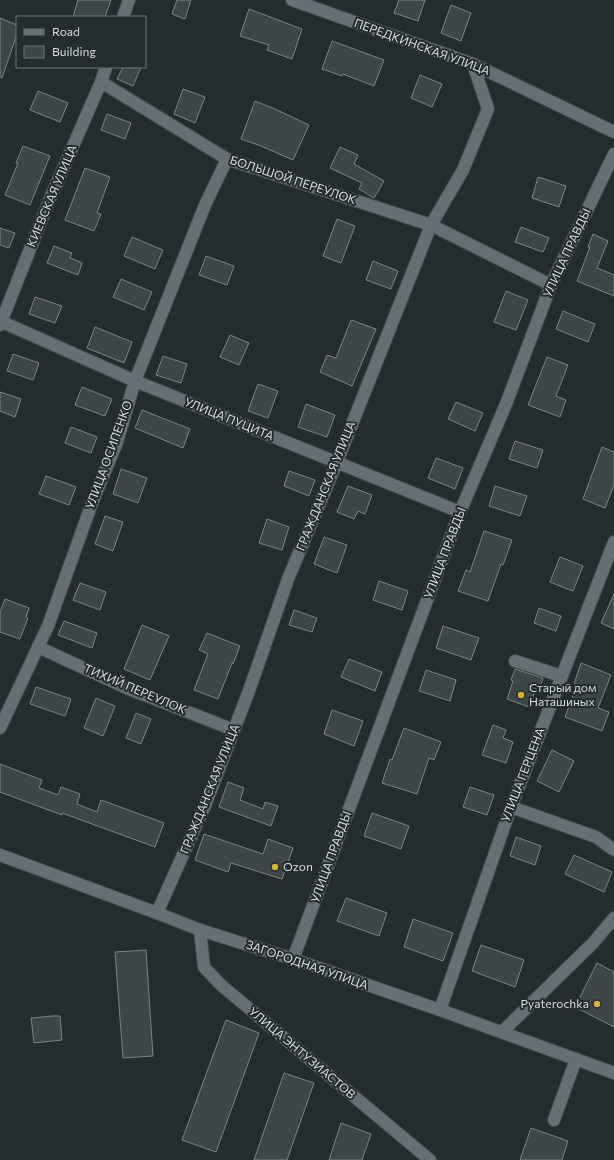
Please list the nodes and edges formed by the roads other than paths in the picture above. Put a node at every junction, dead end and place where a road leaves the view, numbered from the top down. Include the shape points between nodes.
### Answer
1 (129, 0) edge
2 (292, 0) edge
3 (123, 16) edge
4 (473, 64) junction
5 (106, 68) edge
6 (101, 82) junction
7 (614, 132) edge
8 (614, 154) edge
9 (227, 159) junction
10 (430, 225) junction
11 (551, 285) junction
12 (0, 323) edge
13 (135, 381) junction
14 (337, 462) junction
15 (460, 512) junction
16 (614, 542) edge
17 (38, 646) junction
18 (515, 661) dead end
19 (561, 676) junction
20 (0, 728) edge
21 (234, 730) junction
22 (511, 807) junction
23 (614, 850) edge
24 (0, 855) edge
25 (158, 912) junction
26 (614, 918) edge
27 (200, 930) junction
28 (293, 960) junction
29 (440, 1010) junction
30 (502, 1032) junction
31 (576, 1059) junction
32 (614, 1073) edge
33 (554, 1120) dead end
34 (430, 1160) edge

1 - 3 street
2 - 4 street, ПЕРЕДКИНСКАЯ УЛИЦА
4 - 7 street, ПЕРЕДКИНСКАЯ УЛИЦА
4 - 10 street, ГРАЖДАНСКАЯ УЛИЦА via 488,109 463,170
5 - 6 street, КИЕВСКАЯ УЛИЦА
6 - 9 street, БОЛЬШОЙ ПЕРЕУЛОК
6 - 12 street, КИЕВСКАЯ УЛИЦА
8 - 11 street, УЛИЦА ПРАВДЫ
9 - 10 street, БОЛЬШОЙ ПЕРЕУЛОК
9 - 13 street, УЛИЦА ОСИПЕНКО via 205,205
10 - 11 street, БОЛЬШОЙ ПЕРЕУЛОК
10 - 14 street, ГРАЖДАНСКАЯ УЛИЦА
11 - 15 street, УЛИЦА ПРАВДЫ via 506,404
12 - 13 street, УЛИЦА ПУЦИТА
13 - 14 street, УЛИЦА ПУЦИТА
13 - 17 street, УЛИЦА ОСИПЕНКО via 117,442 48,626
14 - 15 street, УЛИЦА ПУЦИТА
14 - 21 street, ГРАЖДАНСКАЯ УЛИЦА via 288,578
15 - 28 street, УЛИЦА ПРАВДЫ
16 - 19 street, УЛИЦА ГЕРЦЕНА
17 - 20 street, УЛИЦА ОСИПЕНКО
17 - 21 street, ТИХИЙ ПЕРЕУЛОК via 129,689
18 - 19 street
19 - 22 street, УЛИЦА ГЕРЦЕНА
21 - 25 street, ГРАЖДАНСКАЯ УЛИЦА via 206,803
22 - 23 street via 596,837
22 - 29 street, УЛИЦА ГЕРЦЕНА
24 - 25 street, ЗАГОРОДНАЯ УЛИЦА
25 - 27 street, ЗАГОРОДНАЯ УЛИЦА
26 - 30 street via 594,943
27 - 28 street, ЗАГОРОДНАЯ УЛИЦА
27 - 34 street, УЛИЦА ЭНТУЗИАСТОВ via 204,967 221,985
28 - 29 street, ЗАГОРОДНАЯ УЛИЦА
29 - 30 street, ЗАГОРОДНАЯ УЛИЦА
30 - 31 street, ЗАГОРОДНАЯ УЛИЦА
31 - 32 street, ЗАГОРОДНАЯ УЛИЦА
31 - 33 street

